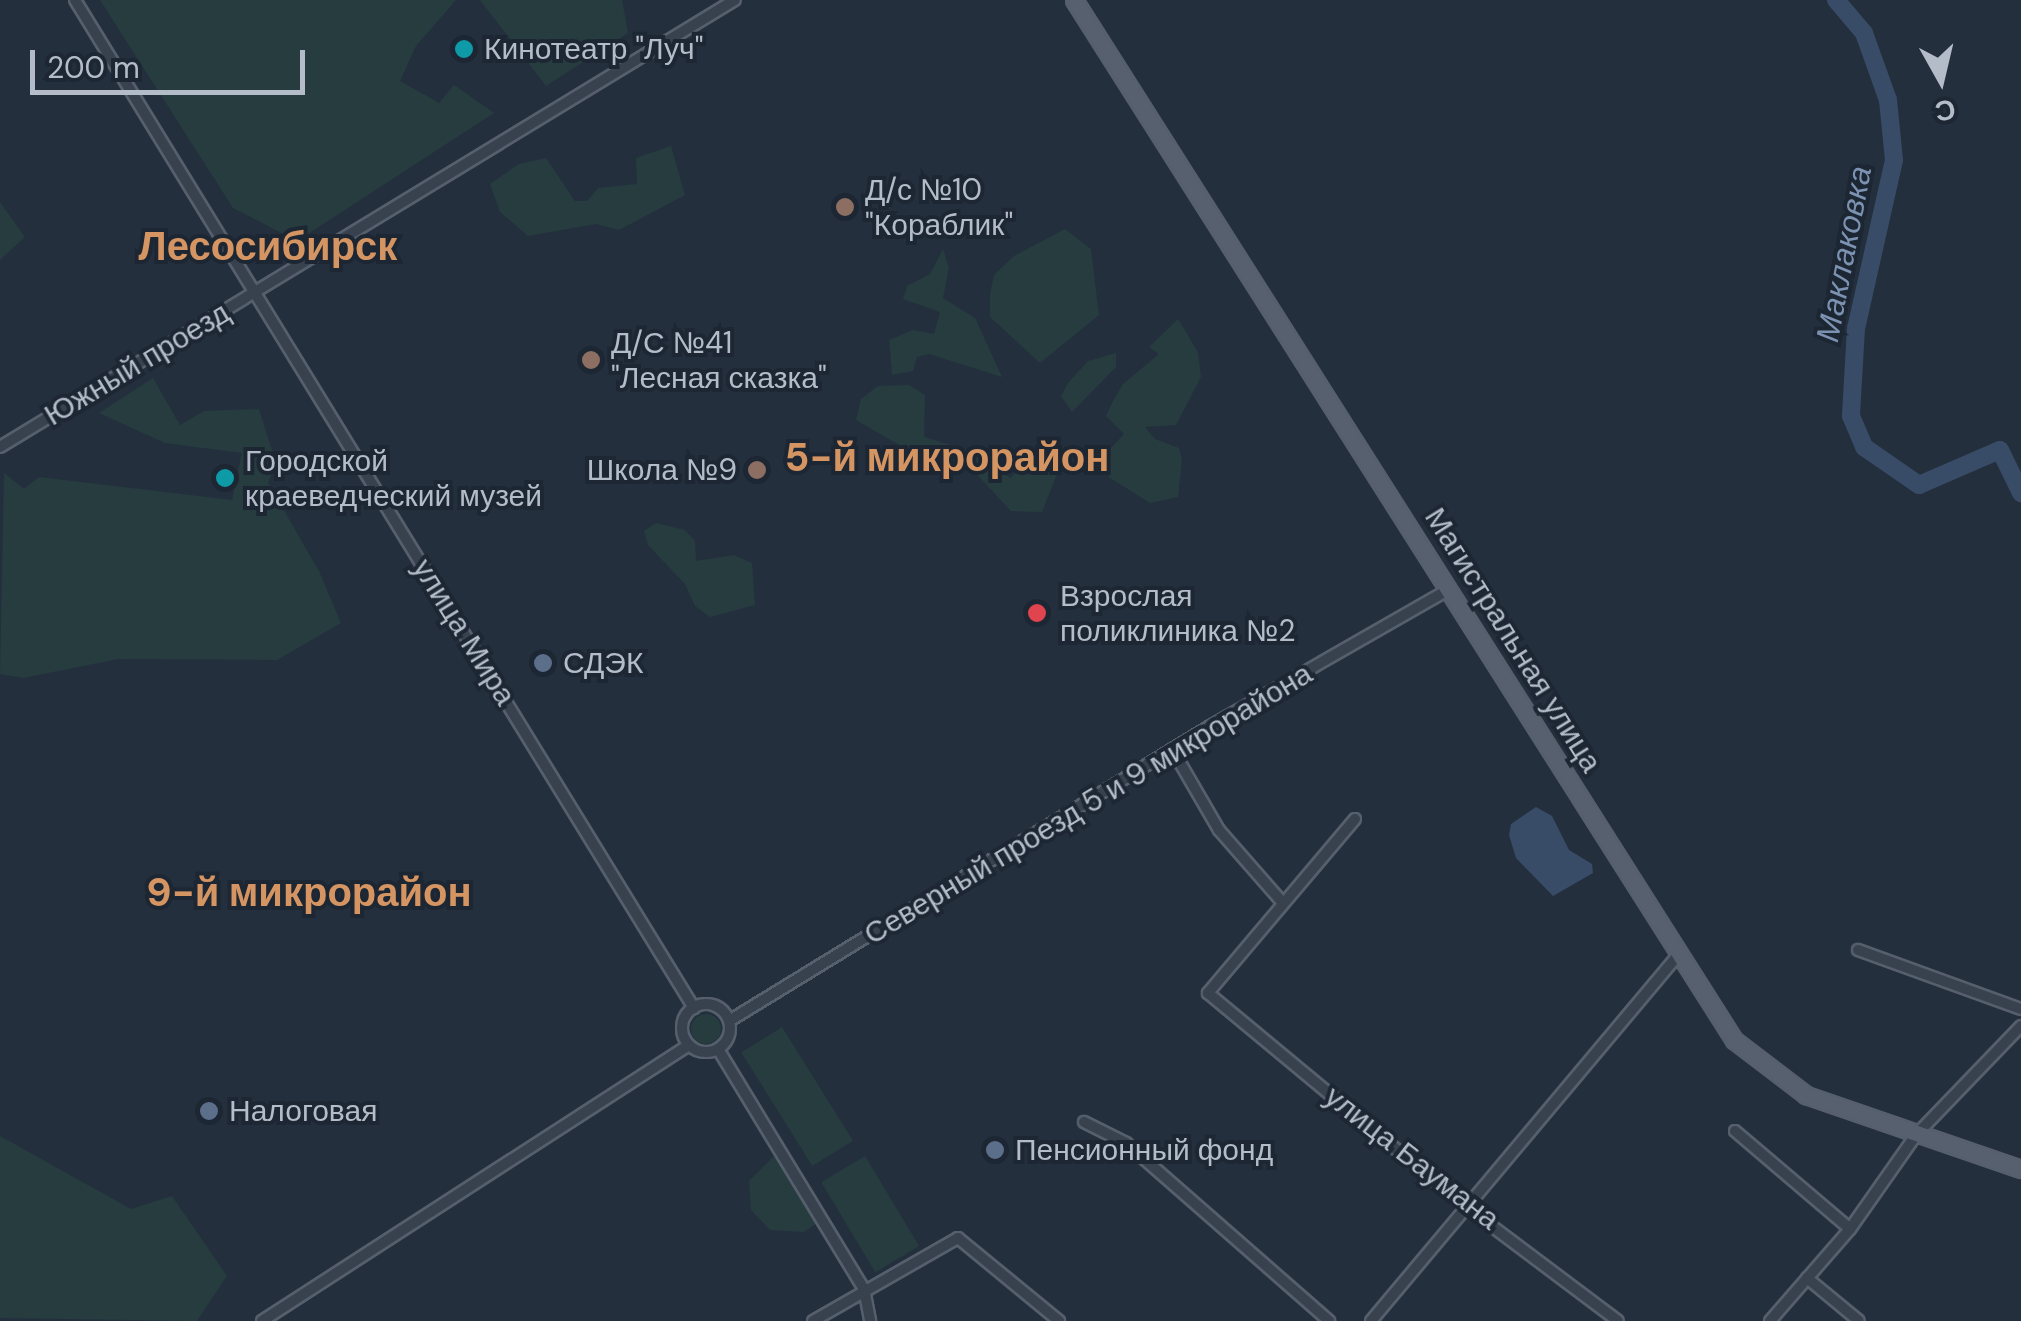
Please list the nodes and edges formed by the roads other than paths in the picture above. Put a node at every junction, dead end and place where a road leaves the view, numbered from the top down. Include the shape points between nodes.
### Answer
1 (75, 0) edge
2 (735, 0) edge
3 (1074, 0) edge
4 (715, 5) edge
5 (252, 293) junction
6 (0, 447) edge
7 (1448, 590) junction
8 (1172, 749) junction
9 (1355, 819) dead end
10 (1283, 903) junction
11 (1858, 950) dead end
12 (1677, 956) junction
13 (694, 1008) junction
14 (2021, 1008) edge
15 (728, 1021) junction
16 (2021, 1026) edge
17 (689, 1045) junction
18 (718, 1049) junction
19 (1084, 1122) dead end
20 (1736, 1131) dead end
21 (1916, 1135) junction
22 (2021, 1170) edge
23 (1466, 1206) junction
24 (1850, 1229) junction
25 (1808, 1278) junction
26 (864, 1290) junction
27 (262, 1321) edge
28 (813, 1321) edge
29 (870, 1321) edge
30 (1059, 1321) edge
31 (1329, 1321) edge
32 (1371, 1321) edge
33 (1618, 1321) edge
34 (1770, 1321) edge
35 (1859, 1321) edge

1 - 5 street, улица Мира
2 - 4 street, Южный проезд
3 - 7 main road, Магистральная улица
4 - 5 street, Южный проезд
5 - 6 street, Южный проезд
5 - 13 street, улица Мира
7 - 8 street, Северный проезд 5 и 9 микрорайона
7 - 12 main road, Магистральная улица
8 - 10 street via 1219,830
8 - 15 street, Северный проезд 5 и 9 микрорайона
9 - 10 street
10 - 23 street, улица Баумана via 1208,992
11 - 14 street
12 - 21 main road, Магистральная улица via 1734,1040 1781,1081
12 - 23 street
13 - 15 street via 714,1006
13 - 17 street via 683,1023
15 - 18 street via 728,1037
16 - 21 street
17 - 18 street
17 - 27 street
18 - 26 street
19 - 31 street via 1126,1143
20 - 24 street
21 - 22 main road, Магистральная улица
21 - 24 street
23 - 32 street
23 - 33 street, улица Баумана
24 - 25 street
25 - 34 street
25 - 35 street
26 - 28 street
26 - 29 street
26 - 30 street via 958,1238

